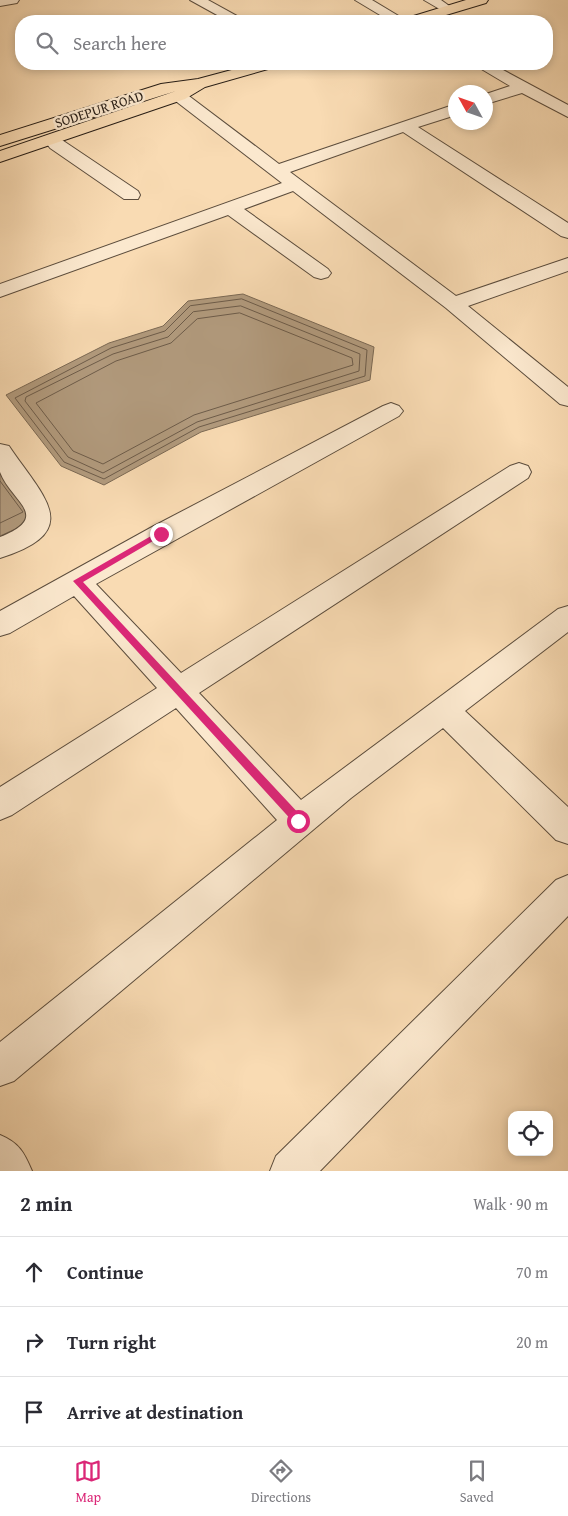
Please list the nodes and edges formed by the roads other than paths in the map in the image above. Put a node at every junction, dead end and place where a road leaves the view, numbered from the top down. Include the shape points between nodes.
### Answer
1 (12, 0) edge
2 (197, 0) edge
3 (362, 0) edge
4 (431, 0) edge
5 (481, 0) edge
6 (0, 2) edge
7 (448, 10) junction
8 (227, 15) edge
9 (389, 15) edge
10 (432, 15) edge
11 (249, 70) edge
12 (492, 70) edge
13 (525, 87) junction
14 (173, 92) junction
15 (493, 97) edge
16 (448, 112) edge
17 (568, 112) edge
18 (405, 126) junction
19 (0, 141) edge
20 (56, 144) dead end
21 (0, 156) edge
22 (278, 170) junction
23 (295, 184) junction
24 (131, 195) dead end
25 (231, 208) junction
26 (568, 232) edge
27 (568, 264) edge
28 (322, 273) dead end
29 (0, 291) edge
30 (453, 304) junction
31 (568, 399) edge
32 (391, 411) dead end
33 (0, 452) edge
34 (520, 472) dead end
35 (0, 548) edge
36 (78, 581) junction
37 (568, 617) edge
38 (0, 625) edge
39 (179, 691) junction
40 (444, 710) junction
41 (0, 805) edge
42 (298, 821) junction
43 (568, 829) edge
44 (568, 892) edge
45 (0, 1067) edge
46 (0, 1155) edge
47 (11, 1171) edge
48 (291, 1171) edge

1 - 6 street
2 - 8 street
3 - 9 street
4 - 7 street
5 - 7 main road
7 - 10 main road
11 - 14 main road, SODEPUR ROAD
12 - 13 street
13 - 15 street
13 - 17 street
14 - 19 main road, SODEPUR ROAD
14 - 21 main road
14 - 22 street
16 - 18 street
18 - 22 street
18 - 26 street
20 - 24 street
22 - 23 street
23 - 25 street
23 - 30 street
25 - 28 street
25 - 29 street
27 - 30 street
30 - 31 street
32 - 36 street
33 - 35 street via 38,509 41,520 39,527 29,535
34 - 39 street
36 - 38 street
36 - 39 street
37 - 40 street
39 - 41 street
39 - 42 street
40 - 42 street
40 - 43 street
42 - 45 street
44 - 48 street
46 - 47 street

